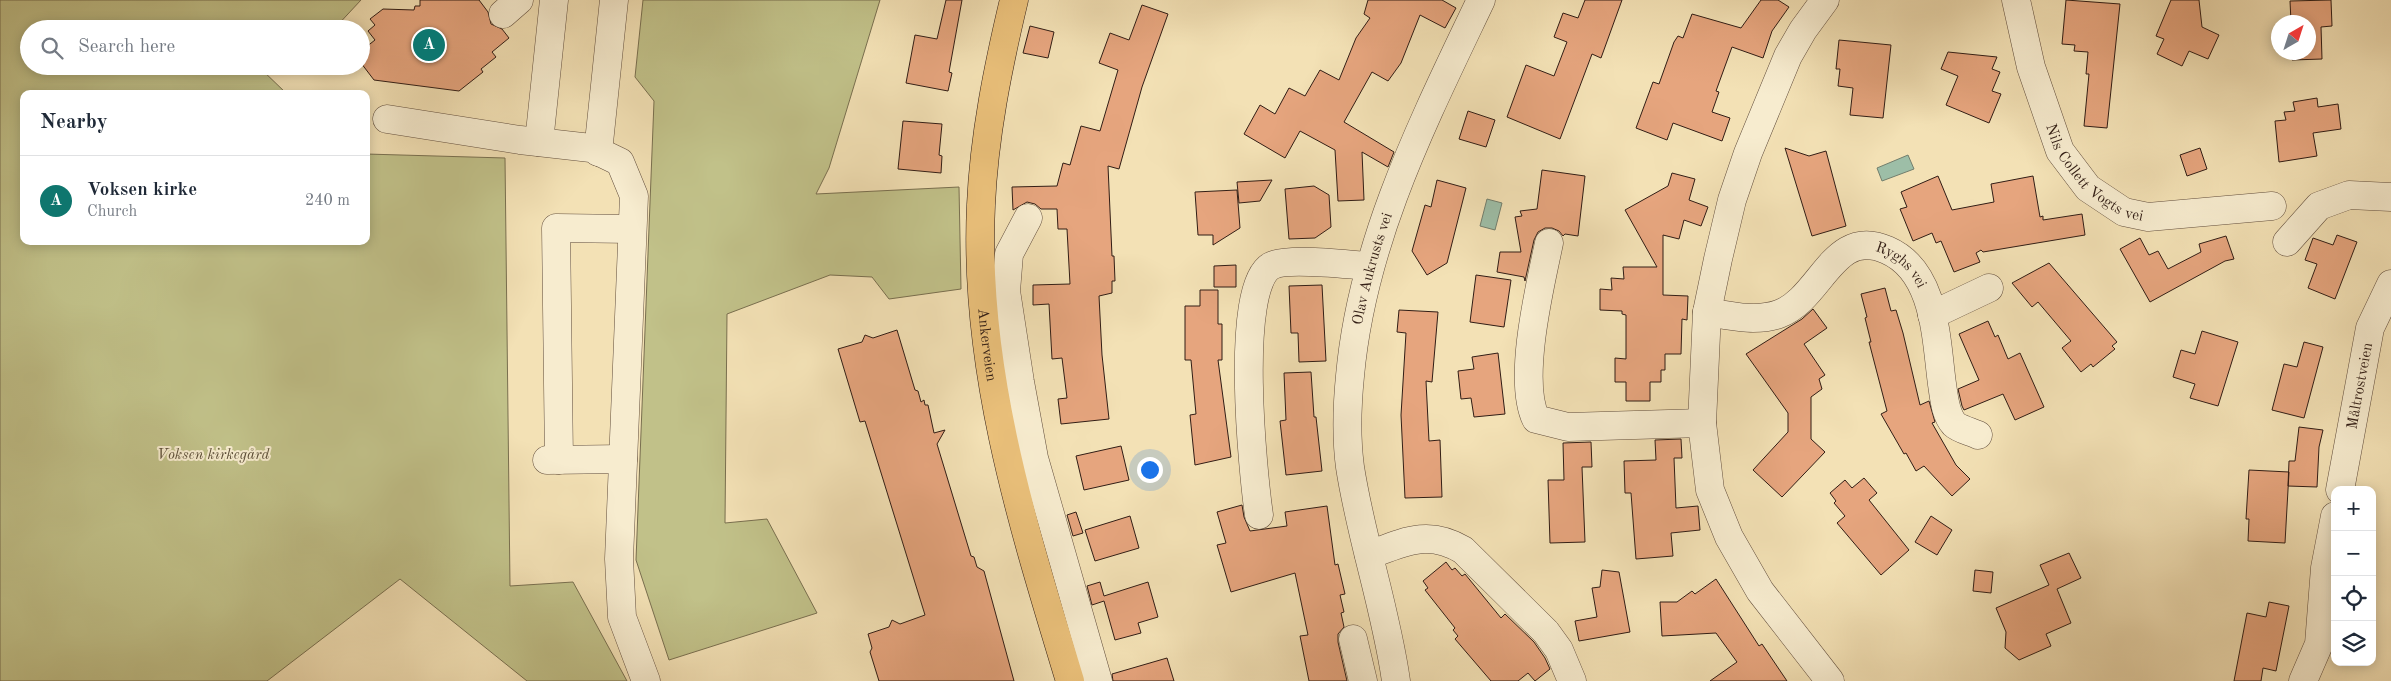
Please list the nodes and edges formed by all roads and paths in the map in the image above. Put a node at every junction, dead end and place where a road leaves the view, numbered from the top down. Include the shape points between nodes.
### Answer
1 (554, 0) edge
2 (614, 0) edge
3 (1014, 0) edge
4 (1481, 0) edge
5 (1825, 0) edge
6 (2016, 0) edge
7 (387, 119) dead end
8 (539, 142) junction
9 (598, 152) junction
10 (2391, 197) edge
11 (2272, 206) dead end
12 (1028, 218) dead end
13 (632, 229) junction
14 (2287, 242) dead end
15 (1548, 243) dead end
16 (1370, 266) junction
17 (2391, 284) edge
18 (1989, 288) dead end
19 (1707, 312) junction
20 (1932, 315) junction
21 (1702, 423) junction
22 (1978, 435) dead end
23 (623, 459) junction
24 (2341, 486) edge
25 (1260, 515) dead end
26 (2332, 531) edge
27 (1369, 555) junction
28 (1353, 639) dead end
29 (646, 681) edge
30 (1070, 681) edge
31 (1098, 681) edge
32 (1363, 681) edge
33 (1396, 681) edge
34 (1572, 681) edge
35 (1830, 681) edge
36 (2303, 681) edge

1 - 8 street
2 - 9 street
3 - 30 main road, Ankerveien via 991,114 983,178 980,230 986,334 996,410 1013,485
4 - 16 street, Olav Aukrusts vei via 1399,178
5 - 19 street via 1788,56 1748,153 1732,200
6 - 11 street, Nils Collett Vogts vei via 2031,67 2060,151 2088,188 2124,212 2148,217
7 - 8 street
8 - 9 street via 591,148
9 - 13 street via 620,162 634,196
10 - 14 street via 2348,195 2319,206
12 - 31 street via 1009,254 1006,292 1034,458
13 - 23 street
13 - 23 street via 556,228 553,460
15 - 21 street via 1532,332 1530,395 1536,419 1568,427
16 - 25 street via 1287,262 1270,267 1258,280 1248,340 1254,482
16 - 27 street, Olav Aukrusts vei via 1358,311 1352,352 1348,428 1350,465
17 - 24 street, Måltrostveien via 2370,328
18 - 20 street
19 - 20 street, Ryghs vei via 1742,317 1778,314 1802,300 1846,250 1874,246 1888,250 1912,270 1926,294
19 - 21 street
20 - 22 street, Ryghs vei via 1946,409 1955,424
21 - 35 street via 1710,490 1729,537 1760,592
23 - 29 street via 619,559 622,616
26 - 36 street via 2325,568 2319,644
27 - 33 street, Olav Aukrusts vei
27 - 34 street via 1423,538 1450,542 1463,550 1546,632 1559,650
28 - 32 street

